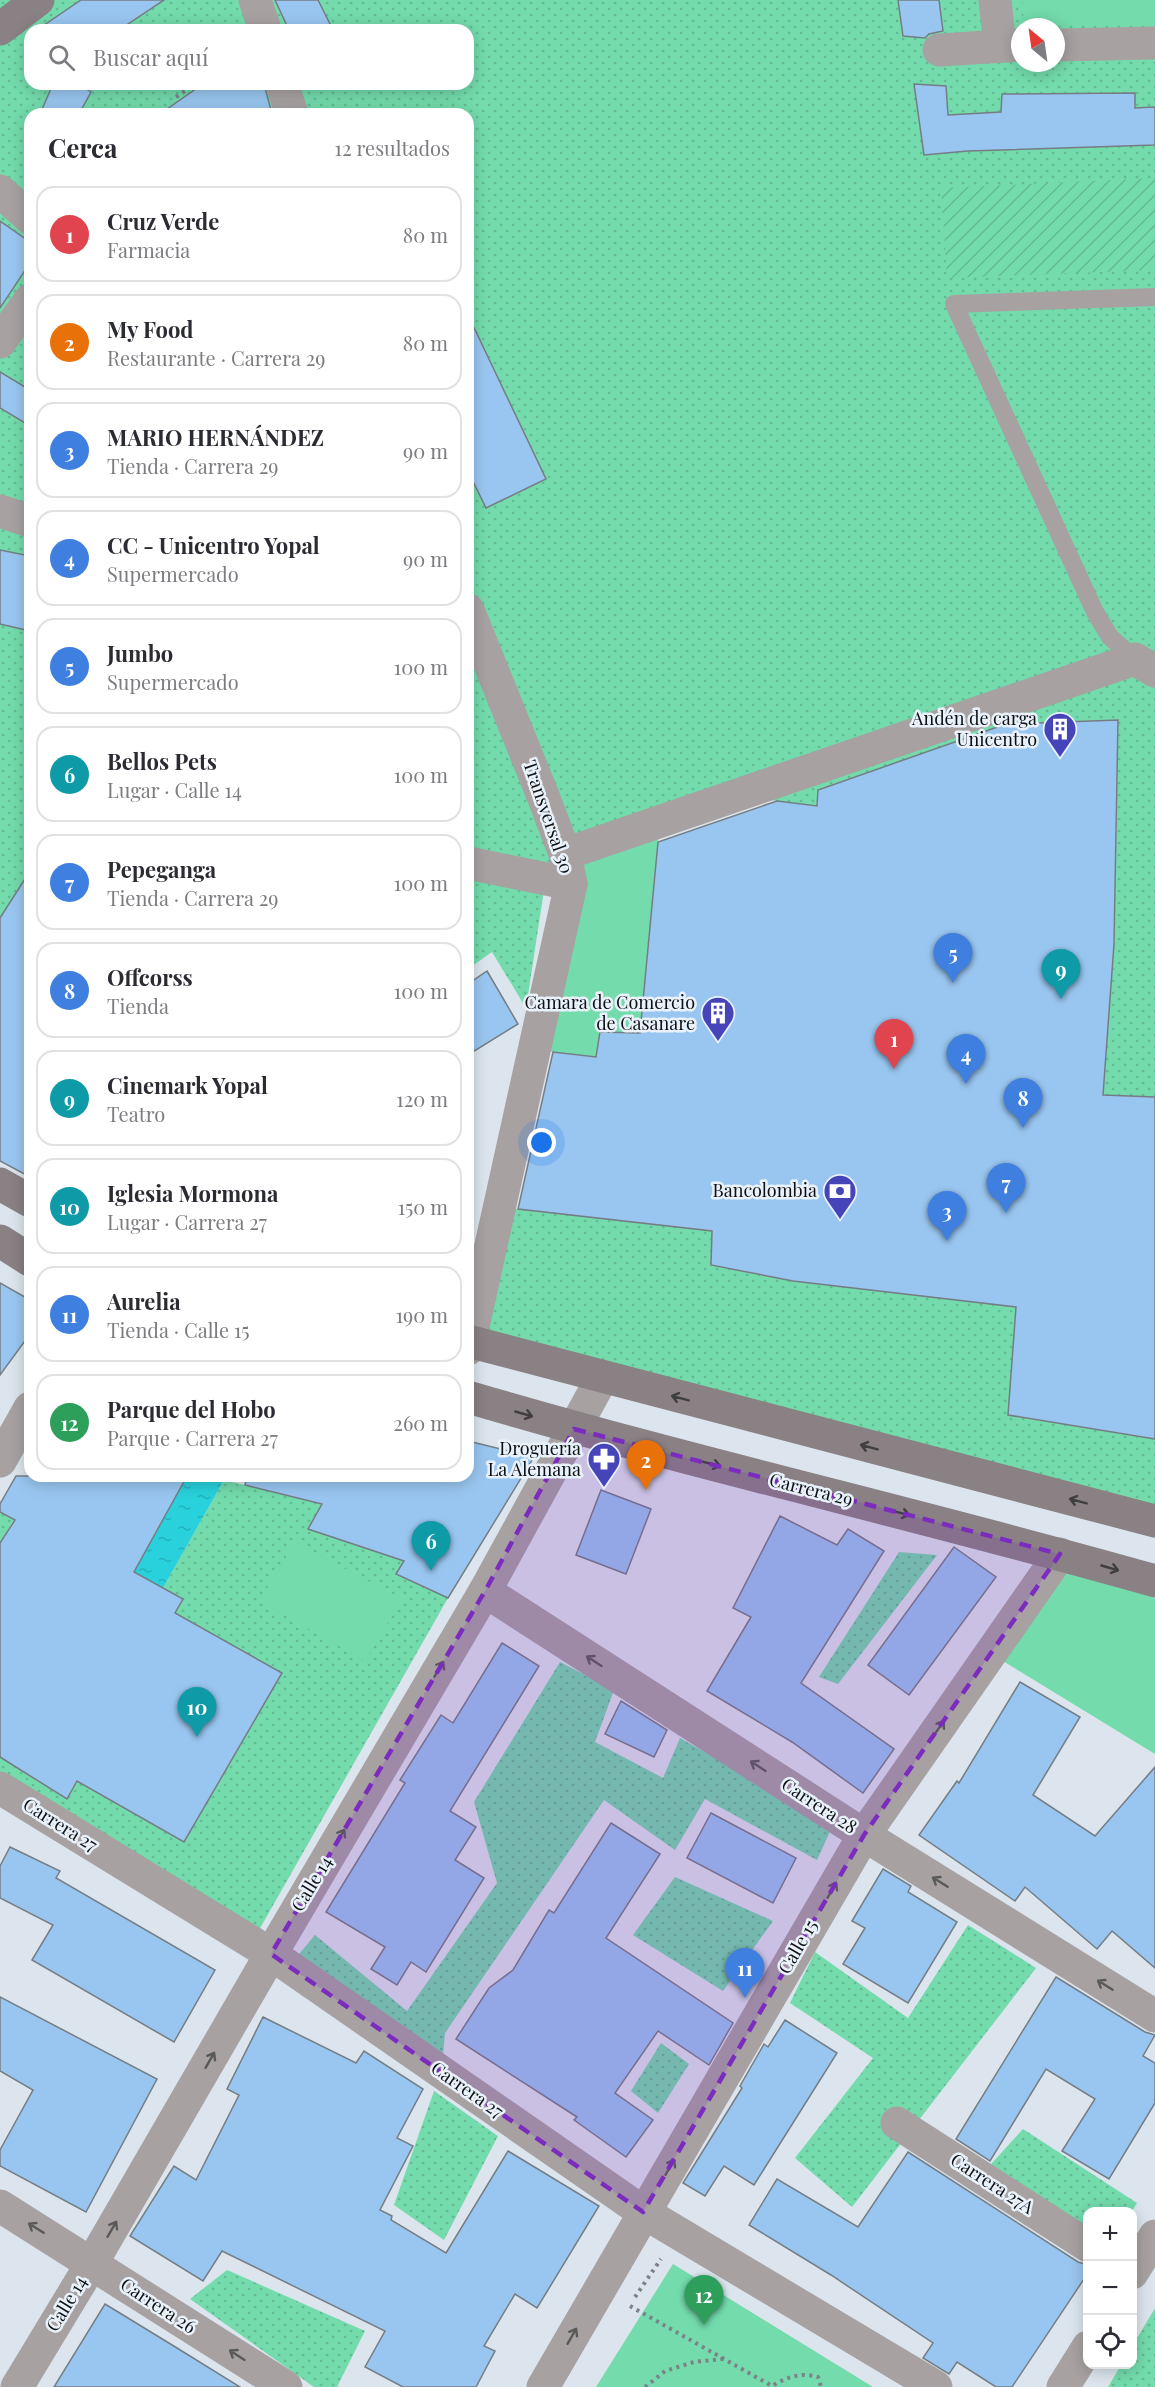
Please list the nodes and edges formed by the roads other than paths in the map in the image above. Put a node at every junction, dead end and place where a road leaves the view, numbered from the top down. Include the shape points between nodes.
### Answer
1 (38, 0) edge
2 (255, 0) edge
3 (995, 0) edge
4 (263, 24) edge
5 (0, 28) edge
6 (1155, 43) edge
7 (1065, 45) edge
8 (1010, 46) edge
9 (939, 50) dead end
10 (284, 90) edge
11 (290, 108) edge
12 (0, 191) edge
13 (24, 213) edge
14 (1155, 297) edge
15 (24, 308) edge
16 (0, 342) edge
17 (0, 511) edge
18 (24, 519) edge
19 (474, 625) edge
20 (1145, 665) edge
21 (474, 863) edge
22 (568, 869) junction
23 (0, 1184) edge
24 (24, 1198) edge
25 (0, 1242) edge
26 (24, 1256) edge
27 (474, 1320) edge
28 (474, 1345) edge
29 (602, 1378) junction
30 (474, 1399) edge
31 (24, 1419) edge
32 (574, 1429) junction
33 (0, 1461) edge
34 (1155, 1521) edge
35 (1060, 1554) junction
36 (1155, 1581) edge
37 (485, 1591) junction
38 (0, 1788) edge
39 (864, 1835) junction
40 (271, 1954) junction
41 (1155, 2016) edge
42 (897, 2122) dead end
43 (0, 2206) edge
44 (644, 2212) junction
45 (1155, 2236) edge
46 (1083, 2243) edge
47 (92, 2263) junction
48 (1137, 2265) edge
49 (1083, 2355) edge
50 (278, 2385) edge
51 (17, 2387) edge
52 (543, 2387) edge
53 (936, 2387) edge
54 (1063, 2387) edge

1 - 5 main road
2 - 4 street
3 - 8 street
6 - 7 street
8 - 9 street
10 - 11 street
12 - 13 street
14 - 20 lane via 954,304 1095,612 1110,637
15 - 16 street
17 - 18 street
19 - 22 street, Transversal 30
20 - 22 street
21 - 22 street
22 - 27 street, Transversal 30
23 - 24 main road
25 - 26 main road
28 - 29 main road
29 - 32 street, Calle 14
34 -> 29 main road
30 -> 32 main road, Carrera 29
31 - 33 street
32 -> 35 main road, Carrera 29
32 - 37 street, Calle 14
35 -> 36 main road, Carrera 29
39 -> 35 street, Calle 15
39 -> 37 street, Carrera 28
40 -> 37 street, Calle 14
38 - 40 street, Carrera 27
41 -> 39 street, Carrera 28
44 -> 39 street, Calle 15
40 - 44 street, Carrera 27
47 -> 40 street, Calle 14
42 - 46 street, Carrera 27A
47 -> 43 street, Carrera 26
52 -> 44 street, Calle 15
44 - 53 street, Carrera 27
45 - 48 street
50 -> 47 street, Carrera 26
47 - 51 street, Calle 14
49 - 54 street

